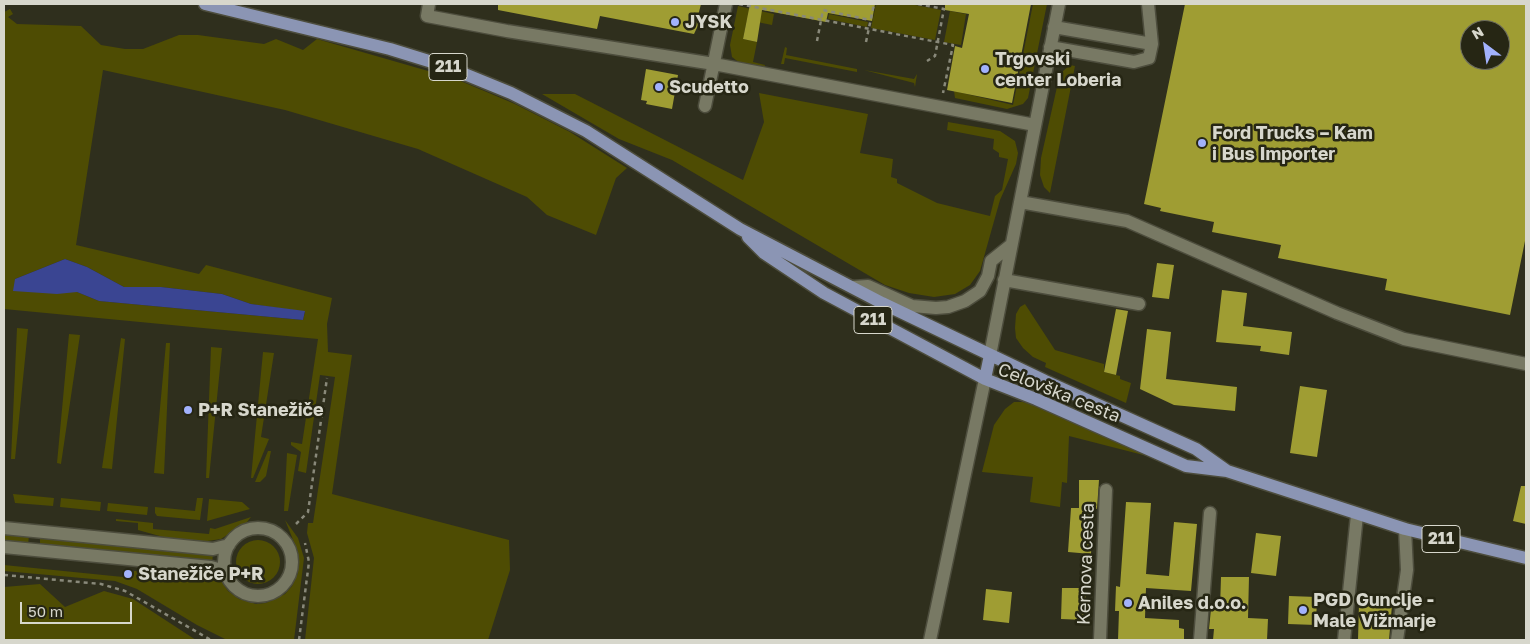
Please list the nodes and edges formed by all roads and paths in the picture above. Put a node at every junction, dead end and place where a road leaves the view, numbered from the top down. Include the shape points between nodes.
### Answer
1 (205, 4) edge
2 (726, 4) edge
3 (738, 4) edge
4 (874, 4) edge
5 (918, 4) edge
6 (1059, 4) edge
7 (1148, 4) edge
8 (428, 10) edge
9 (822, 20) junction
10 (870, 20) junction
11 (1054, 27) junction
12 (869, 29) junction
13 (817, 41) dead end
14 (866, 42) dead end
15 (938, 42) junction
16 (1152, 44) junction
17 (1050, 47) junction
18 (927, 62) dead end
19 (714, 64) junction
20 (943, 97) dead end
21 (706, 106) dead end
22 (1035, 125) junction
23 (1020, 202) junction
24 (740, 229) junction
25 (1011, 245) junction
26 (1004, 280) junction
27 (854, 287) junction
28 (1139, 304) dead end
29 (990, 355) junction
30 (1526, 364) edge
31 (327, 378) dead end
32 (985, 380) junction
33 (1227, 471) junction
34 (1106, 490) dead end
35 (1210, 513) dead end
36 (1357, 515) junction
37 (296, 524) dead end
38 (4, 528) edge
39 (1405, 529) junction
40 (305, 543) dead end
41 (229, 545) junction
42 (4, 547) edge
43 (1526, 558) edge
44 (226, 571) junction
45 (4, 575) edge
46 (211, 640) edge
47 (299, 640) edge
48 (930, 640) edge
49 (1100, 640) edge
50 (1200, 640) edge
51 (1344, 640) edge
52 (1397, 640) edge

1 - 24 main road, 211 via 380,47 477,78 586,131
2 - 19 street
3 - 9 path
4 - 10 path
5 - 15 path via 944,9
6 - 11 street
7 - 16 street
8 - 19 street via 507,31
9 - 10 path via 824,10
9 - 12 path
9 - 13 path
10 - 12 path
11 - 16 street
11 - 17 street
12 - 14 path
12 - 15 path
15 - 18 path via 935,56
15 - 20 path via 953,45
16 - 17 street via 1149,58 1134,62
17 - 22 street
19 - 21 street
19 - 22 street
22 - 23 street
23 - 25 street
23 - 30 street via 1127,221 1337,314 1404,339
24 - 27 main road, 211
24 - 32 main road, 211 via 764,253 824,293
25 - 26 street
25 - 27 street via 991,261 980,291 965,301 948,306 912,306 868,286
26 - 28 street
26 - 29 street
27 - 29 main road, 211
29 - 32 main road
29 - 33 main road, Celovška cesta / 211 via 1196,450
31 - 37 path via 308,512
32 - 33 main road, Celovška cesta / 211 via 1036,399 1186,466
32 - 48 street, Celovška cesta
33 - 36 main road, Celovška cesta / 211
34 - 49 street, Kernova cesta
35 - 50 street
36 - 39 main road, Celovška cesta / 211
36 - 51 street
38 - 41 street via 213,549
39 - 43 main road, Celovška cesta / 211
39 - 52 street via 1407,570
40 - 47 path via 309,562
41 - 44 street via 224,559
41 - 44 street via 245,531 257,528 272,531 287,544 292,566 282,587 261,596 239,590 230,582
42 - 44 street
45 - 46 path via 100,584 125,591

